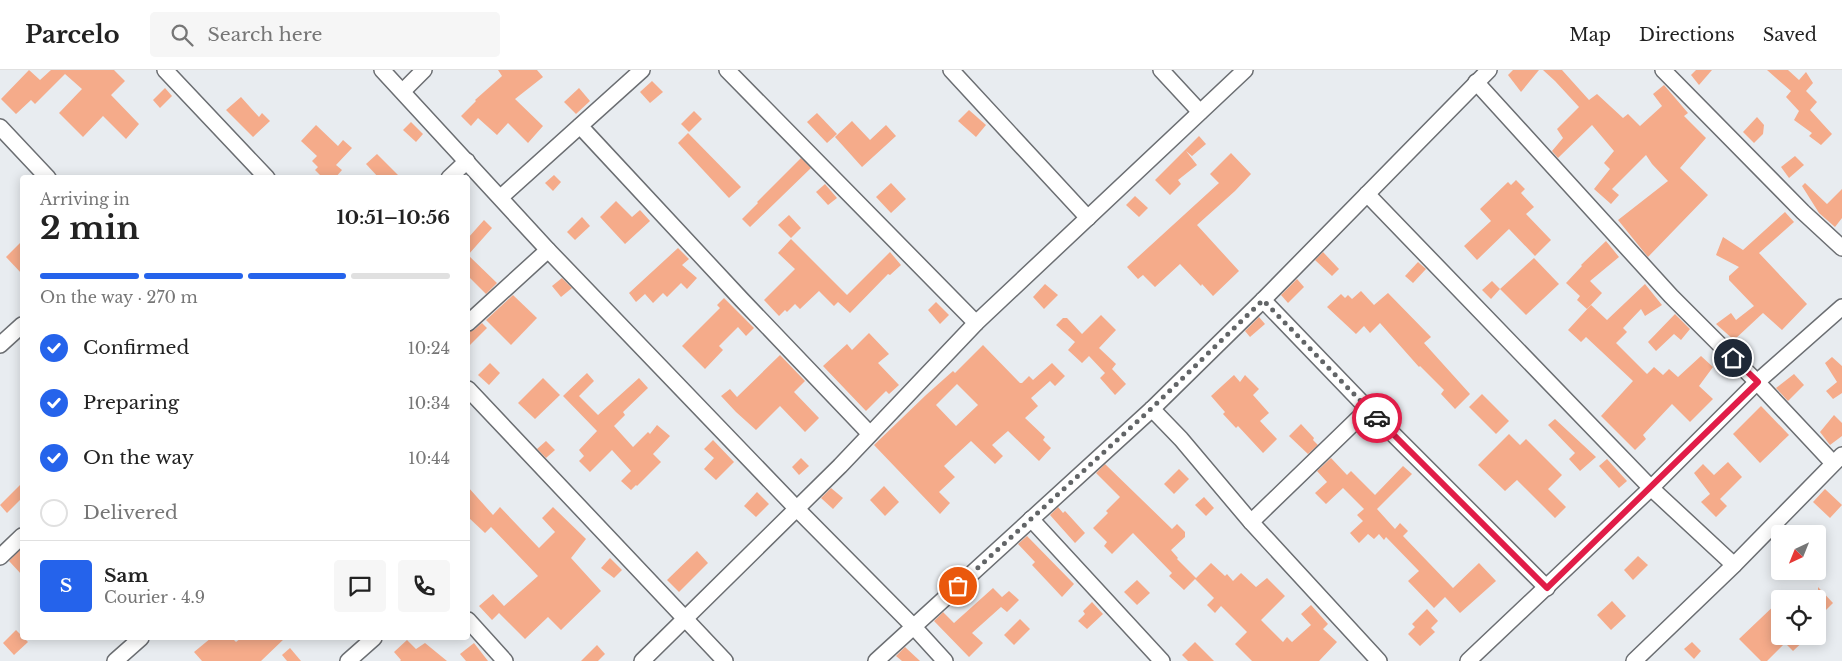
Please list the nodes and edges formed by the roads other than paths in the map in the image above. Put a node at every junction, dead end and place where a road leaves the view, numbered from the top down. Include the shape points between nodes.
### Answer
1 (165, 70) edge
2 (382, 70) edge
3 (424, 70) edge
4 (642, 70) edge
5 (727, 70) edge
6 (951, 70) edge
7 (1161, 70) edge
8 (1245, 70) edge
9 (1489, 70) edge
10 (1663, 70) edge
11 (1476, 82) junction
12 (403, 91) junction
13 (1200, 112) junction
14 (580, 126) junction
15 (0, 127) edge
16 (467, 160) junction
17 (45, 175) edge
18 (264, 175) edge
19 (452, 175) edge
20 (1367, 194) junction
21 (500, 198) junction
22 (1088, 218) junction
23 (1842, 248) edge
24 (548, 250) junction
25 (1263, 300) junction
26 (1842, 307) edge
27 (470, 321) edge
28 (976, 323) junction
29 (20, 326) edge
30 (0, 345) edge
31 (1758, 382) junction
32 (470, 391) edge
33 (1152, 408) junction
34 (1368, 409) junction
35 (870, 434) junction
36 (1837, 459) edge
37 (1651, 488) junction
38 (797, 508) junction
39 (1031, 519) junction
40 (1251, 522) junction
41 (20, 538) edge
42 (0, 556) edge
43 (1734, 565) junction
44 (1547, 588) junction
45 (684, 620) junction
46 (470, 622) edge
47 (913, 626) junction
48 (139, 640) edge
49 (372, 640) edge
50 (115, 661) edge
51 (348, 661) edge
52 (505, 661) edge
53 (642, 661) edge
54 (725, 661) edge
55 (876, 661) edge
56 (945, 661) edge
57 (1162, 661) edge
58 (1379, 661) edge
59 (1468, 661) edge
60 (1634, 661) edge

1 - 18 street
2 - 12 street
3 - 12 street
4 - 14 street
5 - 28 street
6 - 22 street
7 - 13 street
8 - 13 street
9 - 11 street
10 - 23 street
11 - 20 street
11 - 31 street via 1671,296
12 - 16 street
13 - 22 street
14 - 21 street
14 - 35 street
15 - 17 street
16 - 19 street
16 - 21 street
20 - 25 street
20 - 37 street
21 - 24 street
22 - 28 street
24 - 27 street
24 - 38 street
25 - 33 street
25 - 34 street
26 - 31 street
28 - 35 street
29 - 30 street
31 - 36 street
31 - 37 street
32 - 45 street
33 - 39 street
33 - 40 street
34 - 40 street
34 - 44 street
35 - 38 street
36 - 43 street
37 - 43 street
37 - 44 street
38 - 45 street
38 - 47 street
39 - 47 street
39 - 57 street
40 - 58 street
41 - 42 street
43 - 60 street
44 - 59 street
45 - 53 street
45 - 54 street
46 - 52 street
47 - 55 street
47 - 56 street
48 - 50 street
49 - 51 street

